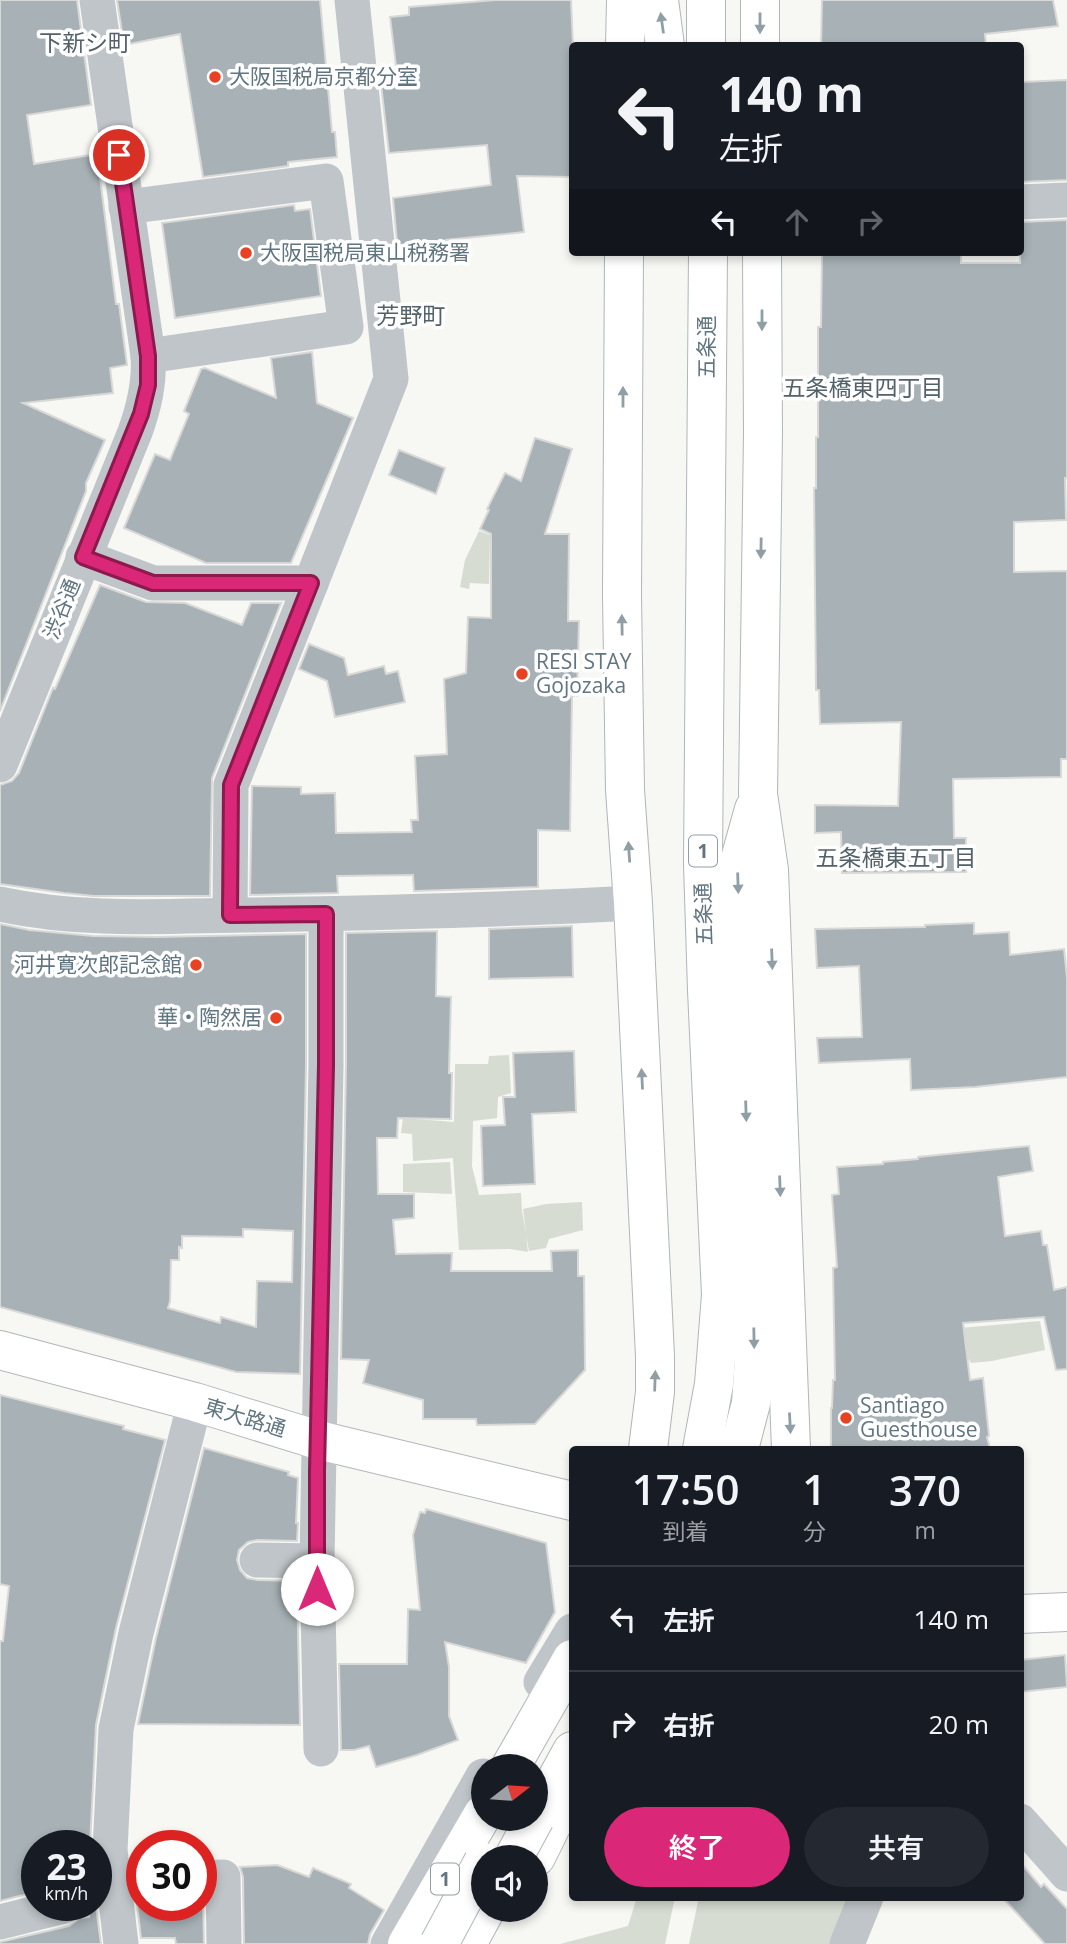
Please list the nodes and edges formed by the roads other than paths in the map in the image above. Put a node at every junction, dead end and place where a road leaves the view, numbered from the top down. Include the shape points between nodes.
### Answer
1 (97, 0) edge
2 (352, 0) edge
3 (626, 0) edge
4 (659, 0) edge
5 (706, 0) edge
6 (760, 0) edge
7 (625, 42) edge
8 (664, 42) edge
9 (706, 42) edge
10 (760, 42) edge
11 (1067, 200) edge
12 (1024, 202) edge
13 (126, 207) junction
14 (624, 256) edge
15 (685, 256) edge
16 (708, 256) edge
17 (762, 256) edge
18 (148, 356) junction
19 (83, 557) junction
20 (311, 583) junction
21 (0, 765) edge
22 (758, 794) junction
23 (633, 903) junction
24 (0, 904) edge
25 (326, 914) junction
26 (230, 915) junction
27 (0, 1350) edge
28 (195, 1402) junction
29 (318, 1440) junction
30 (648, 1446) edge
31 (681, 1446) edge
32 (703, 1446) edge
33 (740, 1446) edge
34 (791, 1446) edge
35 (569, 1500) edge
36 (257, 1560) dead end
37 (317, 1561) junction
38 (1067, 1612) edge
39 (1024, 1614) edge
40 (569, 1636) edge
41 (569, 1665) edge
42 (569, 1705) edge
43 (320, 1739) dead end
44 (497, 1754) edge
45 (525, 1754) edge
46 (527, 1754) edge
47 (569, 1757) edge
48 (569, 1788) edge
49 (569, 1790) edge
50 (471, 1795) edge
51 (548, 1796) edge
52 (1024, 1826) edge
53 (473, 1831) edge
54 (507, 1845) edge
55 (542, 1845) edge
56 (1067, 1874) edge
57 (217, 1877) edge
58 (471, 1884) edge
59 (471, 1887) edge
60 (117, 1890) edge
61 (864, 1901) edge
62 (21, 1917) edge
63 (0, 1922) edge
64 (479, 1922) edge
65 (503, 1922) edge
66 (121, 1944) edge
67 (224, 1944) edge
68 (388, 1944) edge
69 (407, 1944) edge
70 (422, 1944) edge
71 (439, 1944) edge
72 (467, 1944) edge
73 (492, 1944) edge
74 (847, 1944) edge

1 - 13 street, 渋谷通
2 - 20 street via 391,379
3 - 7 main road
8 -> 4 main road
5 - 9 main road
6 -> 10 main road
11 - 12 street
13 - 18 street, 渋谷通
13 - 18 street via 326,181 346,327
23 -> 14 main road via 622,651
15 - 31 main road, 五条通 / 1 via 682,888 699,1256 696,1342
16 - 32 main road, 五条通 / 1 via 703,864 721,1295 714,1384
17 -> 22 main road, 1
18 - 19 street, 渋谷通 via 141,414
19 - 20 street via 153,583
19 - 21 street, 渋谷通
20 - 26 street via 231,785
22 -> 33 main road, 1 via 737,870 754,1359 751,1403
22 -> 34 main road, 1 via 769,870
23 - 25 street
30 -> 23 main road via 655,1356
24 - 26 street via 93,917
25 - 26 street
25 - 29 street
27 - 28 main road, 東大路通
28 - 29 main road, 東大路通
28 - 60 street via 116,1729 110,1850
29 - 35 main road, 東大路通
29 - 37 street
36 - 37 street
37 - 43 street
38 - 39 main road
40 - 44 street
41 - 45 main road
42 - 46 main road
47 - 51 main road
48 - 54 street via 546,1815
49 - 55 main road
50 - 68 street
52 - 56 street
53 - 69 main road, 1
57 - 67 street via 222,1877
58 - 71 main road, 1, bridge
59 - 70 street
60 - 66 street
61 - 74 street
62 - 63 street
64 - 72 main road, 1
65 - 73 main road

